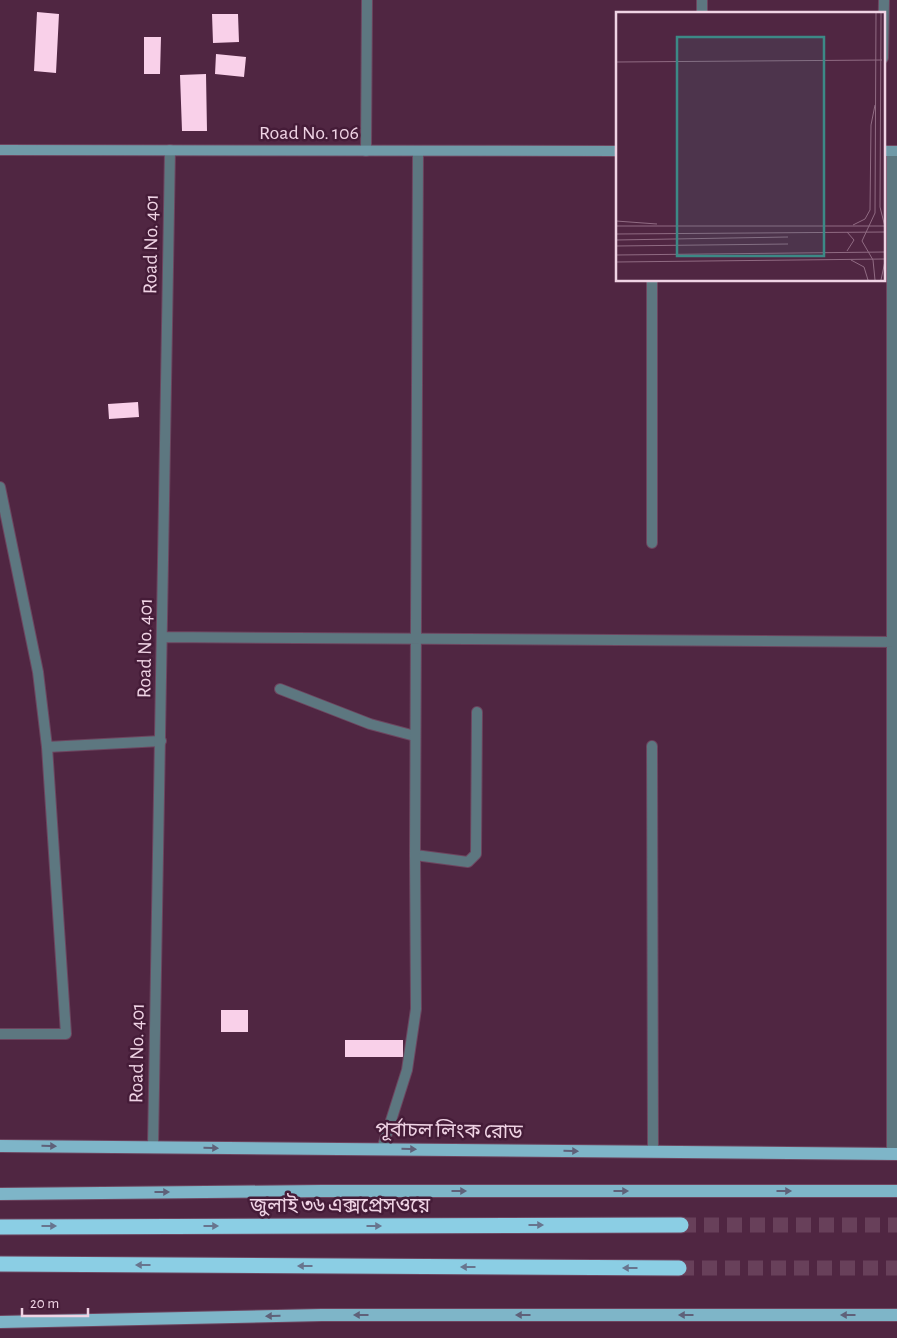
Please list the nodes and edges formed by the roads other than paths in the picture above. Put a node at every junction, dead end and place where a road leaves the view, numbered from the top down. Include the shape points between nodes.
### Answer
1 (367, 0) edge
2 (0, 150) edge
3 (170, 150) junction
4 (366, 151) junction
5 (418, 151) junction
6 (616, 151) edge
7 (891, 151) edge
8 (652, 281) edge
9 (0, 487) edge
10 (652, 543) dead end
11 (162, 637) junction
12 (416, 639) junction
13 (894, 642) edge
14 (280, 689) dead end
15 (477, 712) dead end
16 (415, 736) junction
17 (161, 741) junction
18 (652, 746) dead end
19 (47, 747) junction
20 (415, 855) junction
21 (0, 1034) edge
22 (0, 1146) edge
23 (153, 1147) junction
24 (382, 1149) junction
25 (653, 1152) junction
26 (894, 1154) edge
27 (897, 1191) edge
28 (0, 1194) edge
29 (681, 1225) tunnel mouth
30 (0, 1226) edge
31 (0, 1264) edge
32 (679, 1268) tunnel mouth
33 (897, 1315) edge
34 (0, 1322) edge

1 - 4 street
2 - 3 street, Road No. 106
3 - 4 street, Road No. 106
3 - 11 street, Road No. 401
4 - 5 street, Road No. 106
5 - 6 street, Road No. 106
5 - 12 street
7 - 13 street
8 - 10 street
9 - 19 street via 38,672
11 - 12 street
11 - 17 street, Road No. 401
12 - 13 street
12 - 16 street
13 - 26 street
14 - 16 street via 370,724
15 - 20 street via 476,854 468,862
16 - 20 street
17 - 19 street
17 - 23 street, Road No. 401
18 - 25 street
19 - 21 street via 66,1034
20 - 24 street via 416,1009 407,1070
22 -> 23 main road, পূর্বাচল লিংক রোড
23 -> 24 main road, পূর্বাচল লিংক রোড
24 -> 25 main road, পূর্বাচল লিংক রোড
25 - 26 main road, পূর্বাচল লিংক রোড
28 -> 27 main road
30 -> 29 highway, জুলাই ৩৬ এক্সপ্রেসওয়ে
32 -> 31 highway
33 -> 34 main road via 322,1315

